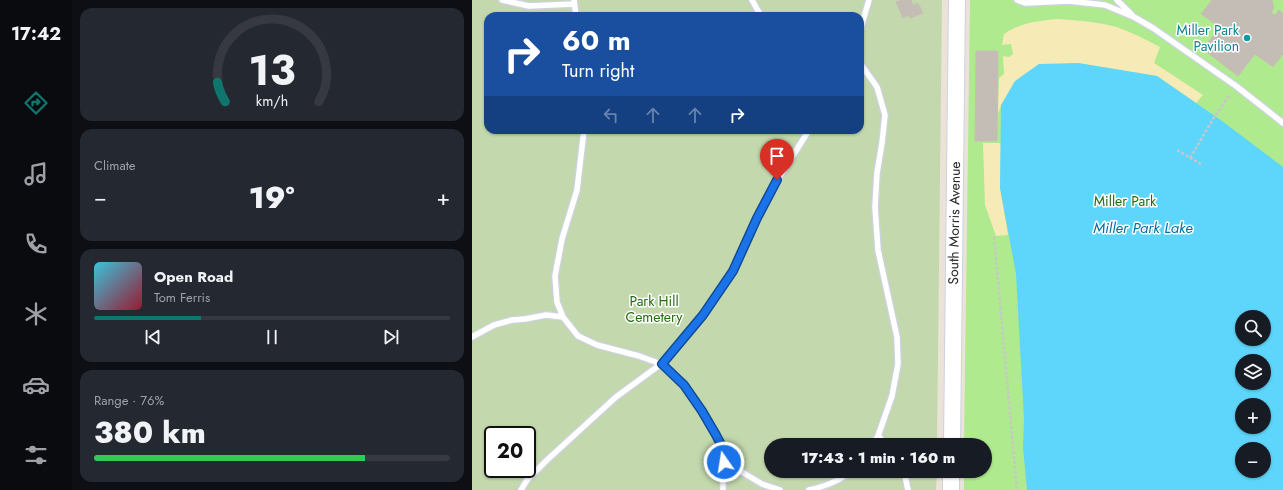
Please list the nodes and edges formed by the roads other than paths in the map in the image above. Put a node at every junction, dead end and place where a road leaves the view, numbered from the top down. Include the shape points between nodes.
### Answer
1 (502, 0) edge
2 (752, 0) edge
3 (869, 0) edge
4 (957, 0) edge
5 (1017, 0) edge
6 (1117, 0) edge
7 (574, 2) edge
8 (575, 12) edge
9 (759, 12) edge
10 (864, 17) edge
11 (1134, 17) junction
12 (864, 69) edge
13 (1283, 123) edge
14 (584, 134) edge
15 (806, 134) edge
16 (563, 317) junction
17 (472, 337) edge
18 (662, 364) junction
19 (878, 436) edge
20 (952, 438) edge
21 (726, 454) junction
22 (840, 478) edge
23 (905, 478) edge
24 (952, 478) edge
25 (521, 490) edge
26 (724, 490) edge
27 (780, 490) edge
28 (809, 490) edge
29 (908, 490) edge
30 (951, 490) edge

1 - 7 lane via 529,6
2 - 9 lane
3 - 10 lane
4 - 20 main road, South Morris Avenue
5 - 11 lane via 1025,3 1069,1 1105,5
6 - 11 lane
7 - 8 lane
11 - 13 lane via 1236,86
12 - 19 lane via 877,87 885,115 875,207 878,250 897,337 898,357 892,396
14 - 16 lane via 577,190 562,239 555,276 557,302
15 - 18 lane via 777,180 733,271 703,315
16 - 17 lane via 546,315 512,320 494,325
16 - 18 lane via 578,336 584,339
18 - 21 lane via 684,385
18 - 25 lane via 616,397 547,460 527,480
21 - 26 lane
21 - 27 lane via 742,472 762,484
22 - 28 lane
23 - 29 lane
24 - 30 main road

